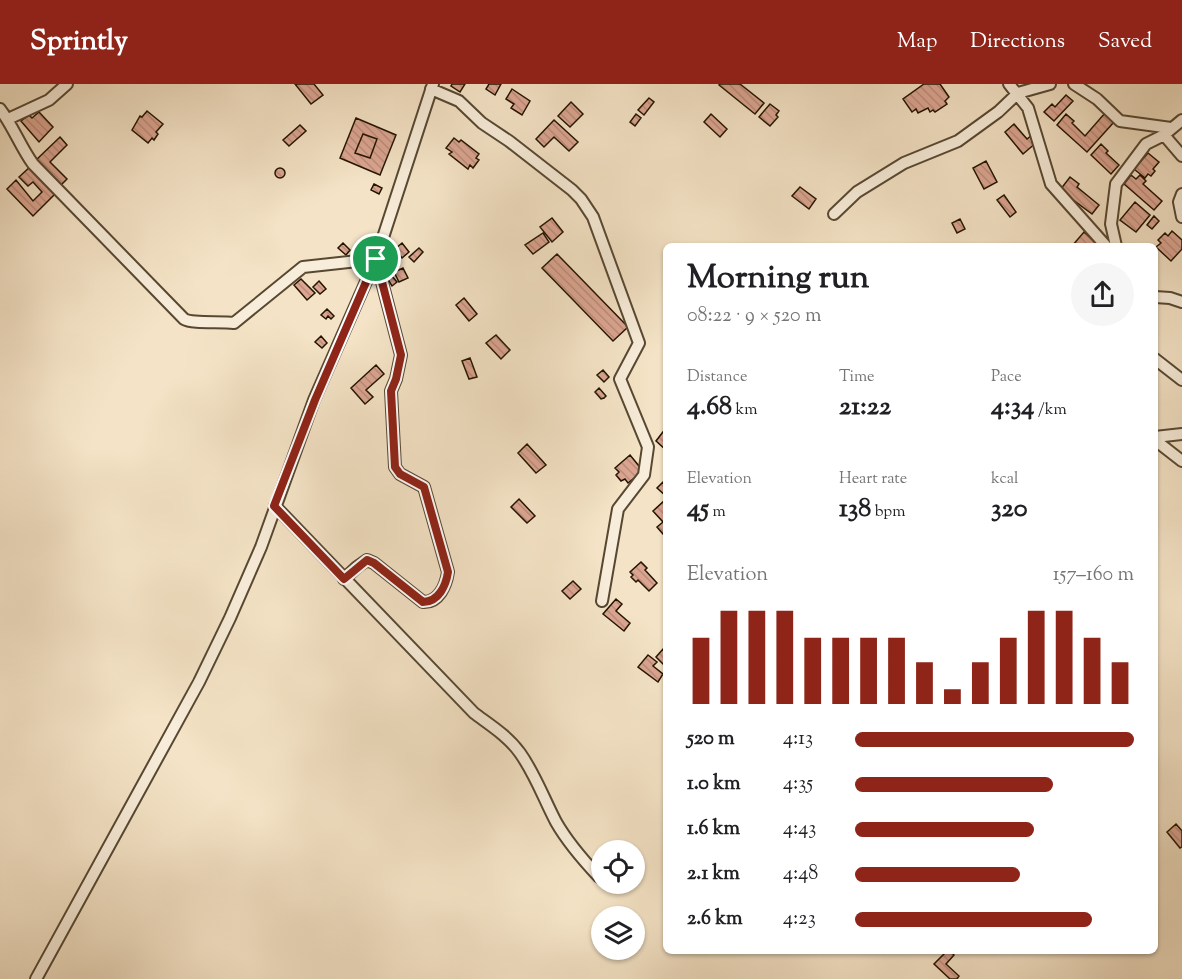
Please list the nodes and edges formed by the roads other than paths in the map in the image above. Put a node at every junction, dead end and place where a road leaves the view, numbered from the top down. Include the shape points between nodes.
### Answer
1 (67, 84) edge
2 (1010, 84) edge
3 (1050, 84) edge
4 (1074, 84) edge
5 (432, 87) edge
6 (1018, 93) junction
7 (0, 109) edge
8 (8, 120) junction
9 (1182, 120) edge
10 (1168, 131) junction
11 (1182, 156) edge
12 (1182, 194) edge
13 (834, 214) dead end
14 (1182, 217) edge
15 (1103, 243) edge
16 (1115, 243) edge
17 (376, 259) junction
18 (1158, 297) edge
19 (1182, 302) edge
20 (1158, 361) edge
21 (1182, 380) edge
22 (1182, 434) edge
23 (1158, 438) edge
24 (1158, 441) edge
25 (1182, 461) edge
26 (274, 506) junction
27 (344, 579) junction
28 (602, 601) dead end
29 (591, 868) edge
30 (36, 979) edge

1 - 8 street via 48,100
2 - 6 street
3 - 6 street
4 - 10 street via 1120,121
5 - 17 street
5 - 28 street via 459,101 581,199 593,217 639,343 620,379 648,447 644,475 618,509
6 - 13 street via 958,141 904,163 857,192
6 - 15 street via 1028,108 1051,184
7 - 8 street
8 - 17 street via 33,164 190,323 234,323 303,267
9 - 10 street
10 - 11 street
10 - 16 street via 1146,144 1116,184 1111,224
12 - 14 street
17 - 26 street
17 - 27 street via 401,355 391,391 395,467 424,487 448,572 440,593 429,602 423,602 367,560
18 - 19 street
20 - 21 street
22 - 23 street
24 - 25 street
26 - 27 street
26 - 30 street via 261,547 199,682
27 - 29 street via 474,713 519,751 556,822

